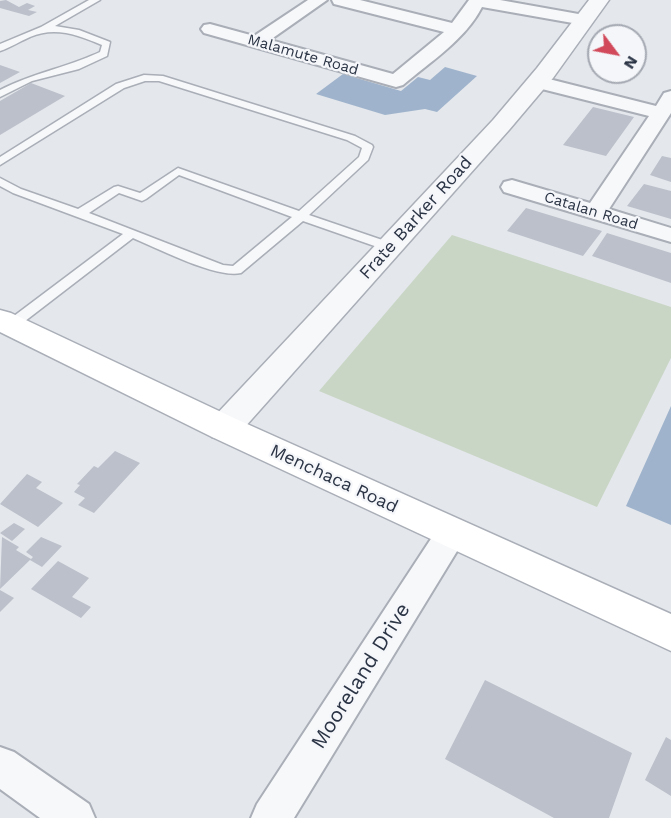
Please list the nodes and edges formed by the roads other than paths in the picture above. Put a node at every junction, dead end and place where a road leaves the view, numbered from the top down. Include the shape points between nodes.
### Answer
1 (96, 0) edge
2 (319, 0) edge
3 (340, 0) edge
4 (477, 0) edge
5 (599, 0) edge
6 (584, 20) junction
7 (46, 27) junction
8 (210, 29) dead end
9 (454, 29) junction
10 (256, 42) junction
11 (0, 48) edge
12 (537, 82) junction
13 (0, 94) edge
14 (666, 105) edge
15 (0, 162) edge
16 (0, 181) edge
17 (512, 187) dead end
18 (596, 212) junction
19 (81, 213) junction
20 (301, 216) junction
21 (132, 234) junction
22 (671, 235) edge
23 (390, 247) junction
24 (5, 322) edge
25 (224, 428) junction
26 (451, 534) junction
27 (671, 633) edge
28 (0, 766) edge
29 (75, 818) edge
30 (271, 818) edge

1 - 7 lane
2 - 10 street
3 - 9 street
4 - 6 street
4 - 9 street
5 - 6 street, Frate Barker Road
6 - 12 street, Frate Barker Road
7 - 11 lane
7 - 13 lane via 66,28 107,44 104,54 76,67 28,79
8 - 10 street, Malamute Road
9 - 10 street, Malamute Road via 396,81
12 - 14 street
12 - 23 street, Frate Barker Road
14 - 18 street via 654,140
15 - 20 lane via 120,86 144,78 160,78 351,138 368,147 364,158
16 - 19 lane via 17,191
17 - 18 street, Catalan Road
18 - 22 street, Catalan Road
19 - 20 lane via 118,189 142,197 178,171
19 - 21 lane
20 - 21 lane via 236,270 221,269
20 - 23 lane
21 - 24 lane
23 - 25 street, Frate Barker Road
24 - 25 main road, Menchaca Road
25 - 26 main road, Menchaca Road
26 - 27 main road, Menchaca Road
26 - 30 street, Mooreland Drive
28 - 29 street

